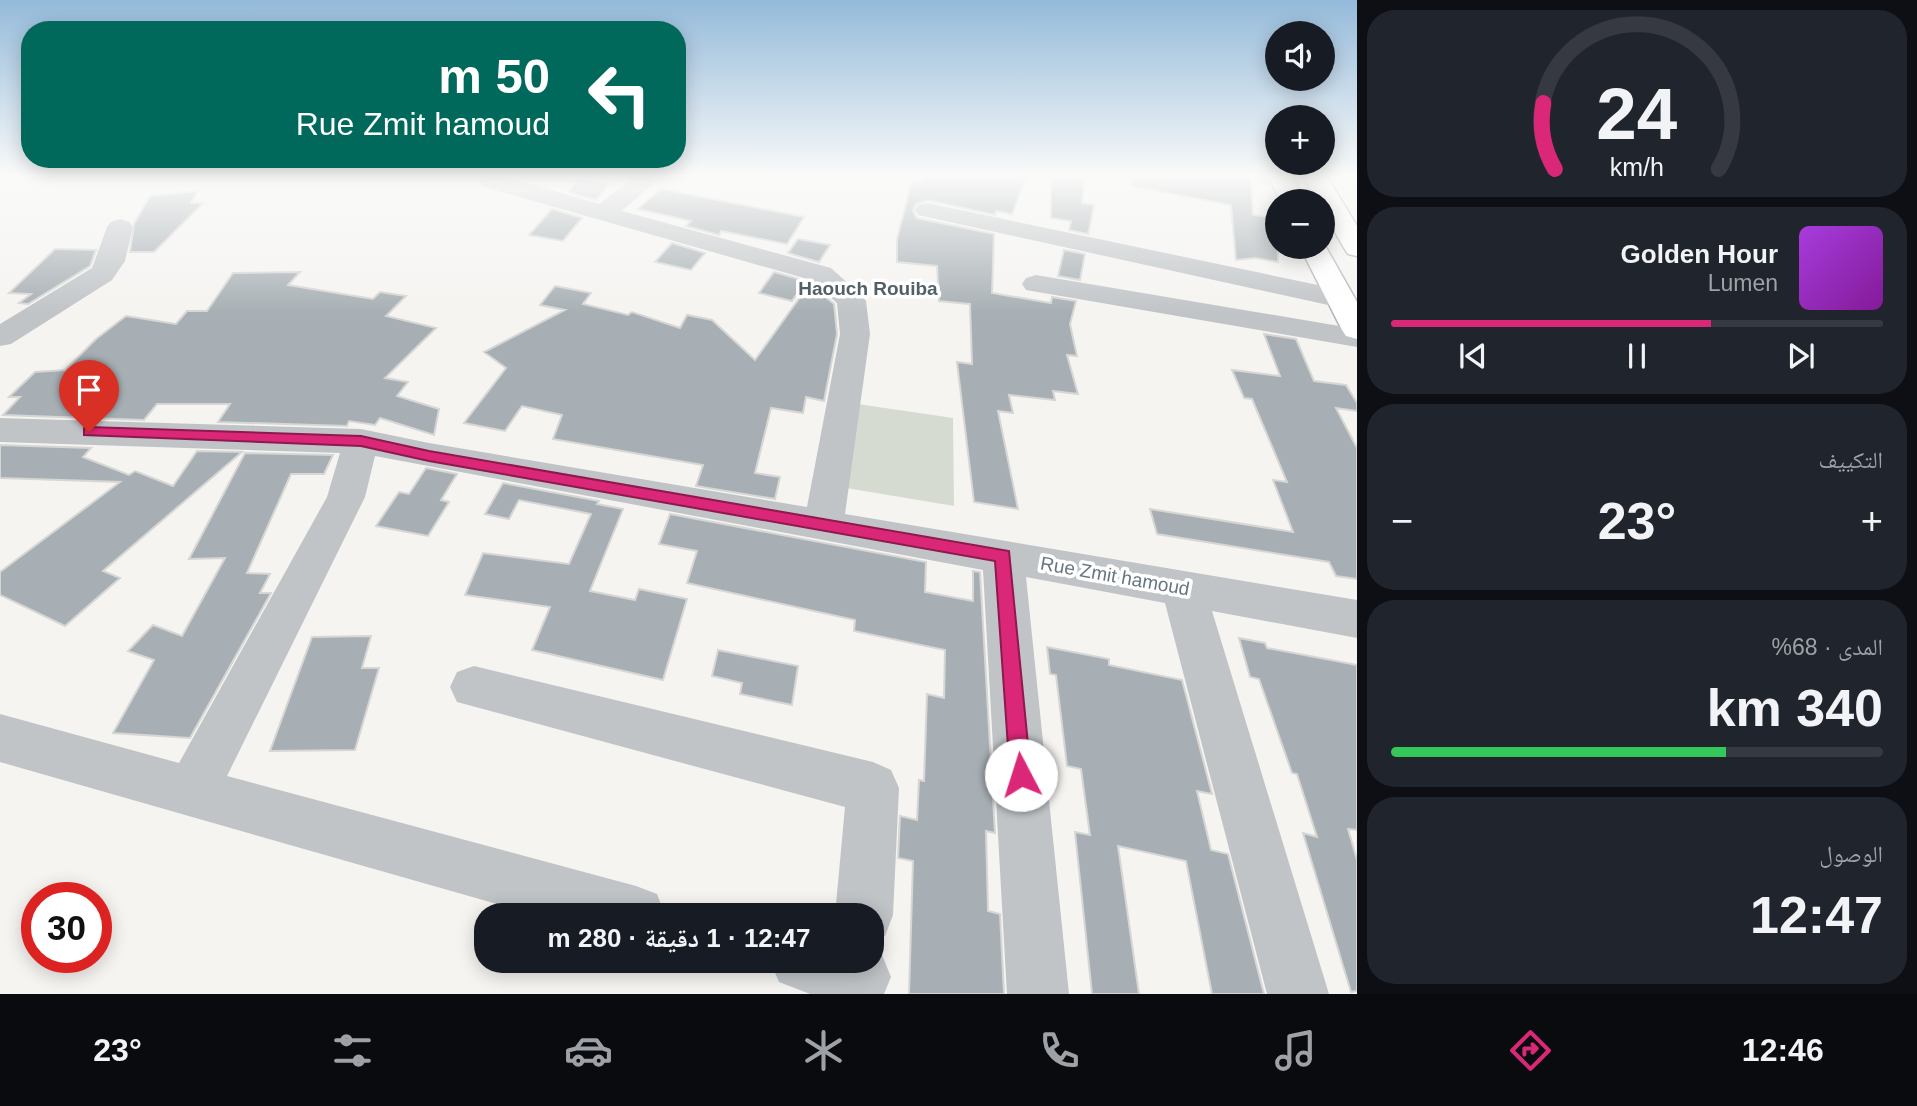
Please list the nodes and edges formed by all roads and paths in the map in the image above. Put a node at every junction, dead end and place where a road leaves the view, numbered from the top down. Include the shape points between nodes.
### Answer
1 (634, 221) edge
2 (981, 221) edge
3 (1341, 221) edge
4 (120, 227) dead end
5 (1357, 248) edge
6 (1320, 259) edge
7 (1036, 284) dead end
8 (1342, 299) junction
9 (1357, 330) edge
10 (0, 337) edge
11 (1357, 338) edge
12 (0, 430) edge
13 (361, 441) junction
14 (824, 523) junction
15 (1003, 556) junction
16 (1183, 589) junction
17 (1357, 618) edge
18 (474, 687) dead end
19 (0, 738) edge
20 (192, 791) junction
21 (593, 903) edge
22 (865, 903) edge
23 (1038, 994) edge
24 (1298, 994) edge

1 - 14 street via 821,274 851,301 855,334
2 - 8 street
3 - 5 highway
4 - 10 street via 111,261 102,274
6 - 8 highway
7 - 11 street
8 - 9 highway
12 - 13 street, Rue Zmit hamoud
13 - 14 street, Rue Zmit hamoud
13 - 20 street via 346,497
14 - 15 street, Rue Zmit hamoud
15 - 16 street, Rue Zmit hamoud
15 - 23 street
16 - 17 street, Rue Zmit hamoud
16 - 24 street
18 - 22 street via 873,788
19 - 20 street
20 - 21 street

